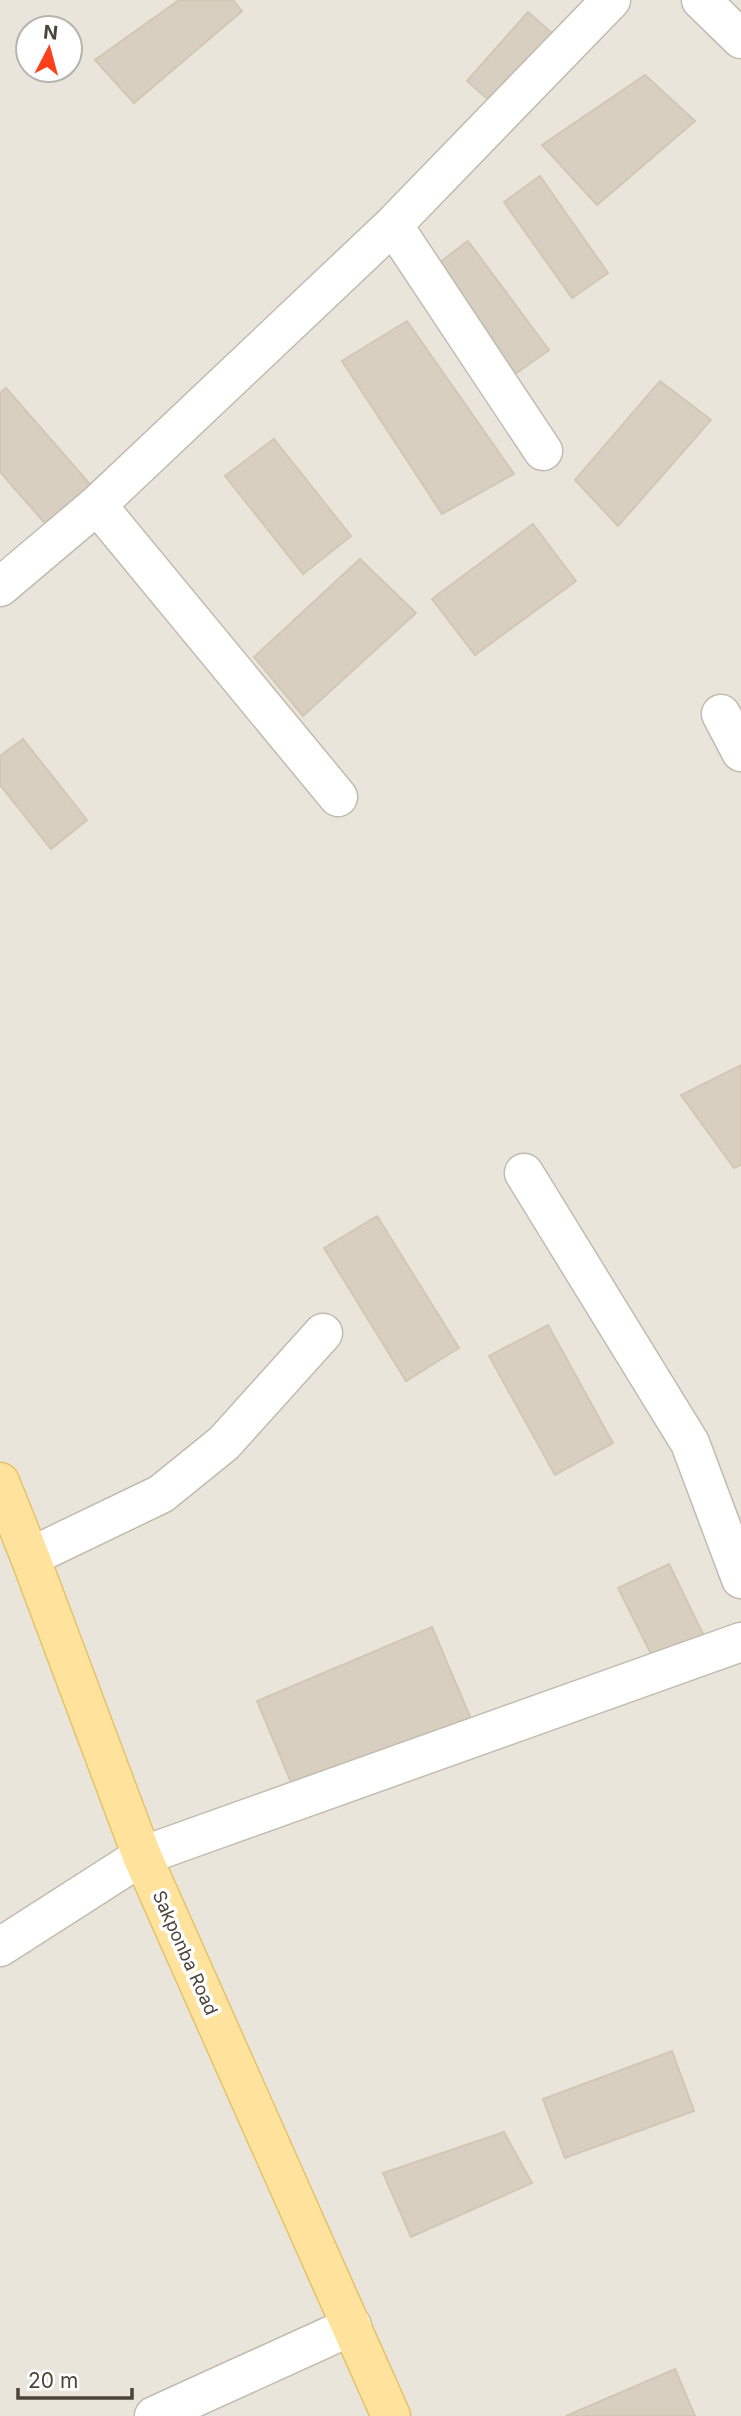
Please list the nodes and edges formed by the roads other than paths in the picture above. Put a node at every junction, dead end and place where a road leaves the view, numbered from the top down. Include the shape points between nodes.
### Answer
1 (611, 0) edge
2 (701, 0) edge
3 (741, 38) edge
4 (393, 225) junction
5 (543, 451) dead end
6 (97, 505) junction
7 (0, 587) edge
8 (720, 714) dead end
9 (741, 752) edge
10 (338, 797) dead end
11 (524, 1174) dead end
12 (323, 1333) dead end
13 (0, 1482) edge
14 (30, 1556) junction
15 (741, 1579) edge
16 (741, 1642) edge
17 (142, 1856) junction
18 (0, 1947) edge
19 (352, 2326) junction
20 (153, 2416) edge
21 (391, 2416) edge

1 - 4 street
2 - 3 street
4 - 5 street
4 - 6 street
6 - 7 street
6 - 10 street
8 - 9 street
11 - 15 street via 690,1443
12 - 14 street via 224,1443 161,1494
13 - 14 main road, Sakponba Road
14 - 17 main road, Sakponba Road
16 - 17 street
17 - 18 street
17 - 19 main road, Sakponba Road
19 - 20 street
19 - 21 main road, Sakponba Road

